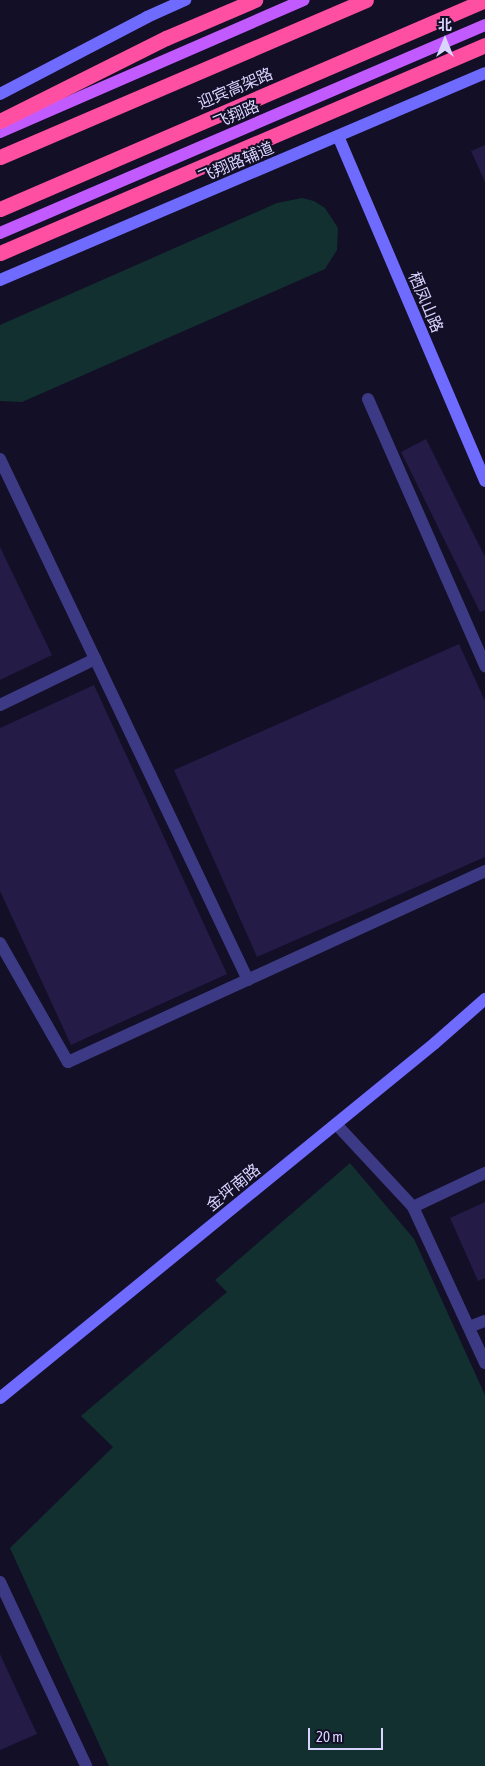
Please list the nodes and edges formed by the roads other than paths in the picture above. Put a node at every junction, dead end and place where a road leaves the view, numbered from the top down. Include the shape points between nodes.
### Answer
1 (185, 0) edge
2 (255, 0) edge
3 (304, 0) edge
4 (366, 0) edge
5 (485, 0) edge
6 (485, 25) edge
7 (485, 45) edge
8 (485, 73) edge
9 (0, 94) edge
10 (0, 121) edge
11 (0, 132) edge
12 (338, 136) junction
13 (0, 157) edge
14 (0, 209) edge
15 (0, 233) edge
16 (0, 254) edge
17 (0, 280) edge
18 (368, 400) dead end
19 (0, 459) edge
20 (485, 481) edge
21 (95, 659) junction
22 (485, 666) edge
23 (0, 705) edge
24 (485, 871) edge
25 (0, 942) edge
26 (248, 980) junction
27 (485, 999) edge
28 (336, 1124) junction
29 (485, 1172) edge
30 (413, 1206) junction
31 (485, 1320) edge
32 (469, 1327) junction
33 (485, 1363) edge
34 (0, 1398) edge
35 (0, 1582) edge
36 (86, 1766) edge

1 - 9 street
2 - 10 highway via 166,38
3 - 11 main road
4 - 13 highway, 迎宾高架路
5 - 14 highway, 迎宾高架路
6 - 15 main road, 飞翔路
7 - 16 highway
8 - 12 street, 飞翔路辅道
12 - 17 street, 飞翔路辅道
12 - 20 street, 栖凤山路
18 - 22 street
19 - 21 street
21 - 23 street
21 - 26 street
24 - 26 street
25 - 26 street via 68,1062
27 - 28 street, 金坪南路
28 - 30 street
28 - 34 street, 金坪南路
29 - 30 street
30 - 32 street
31 - 32 street
32 - 33 street
35 - 36 street

